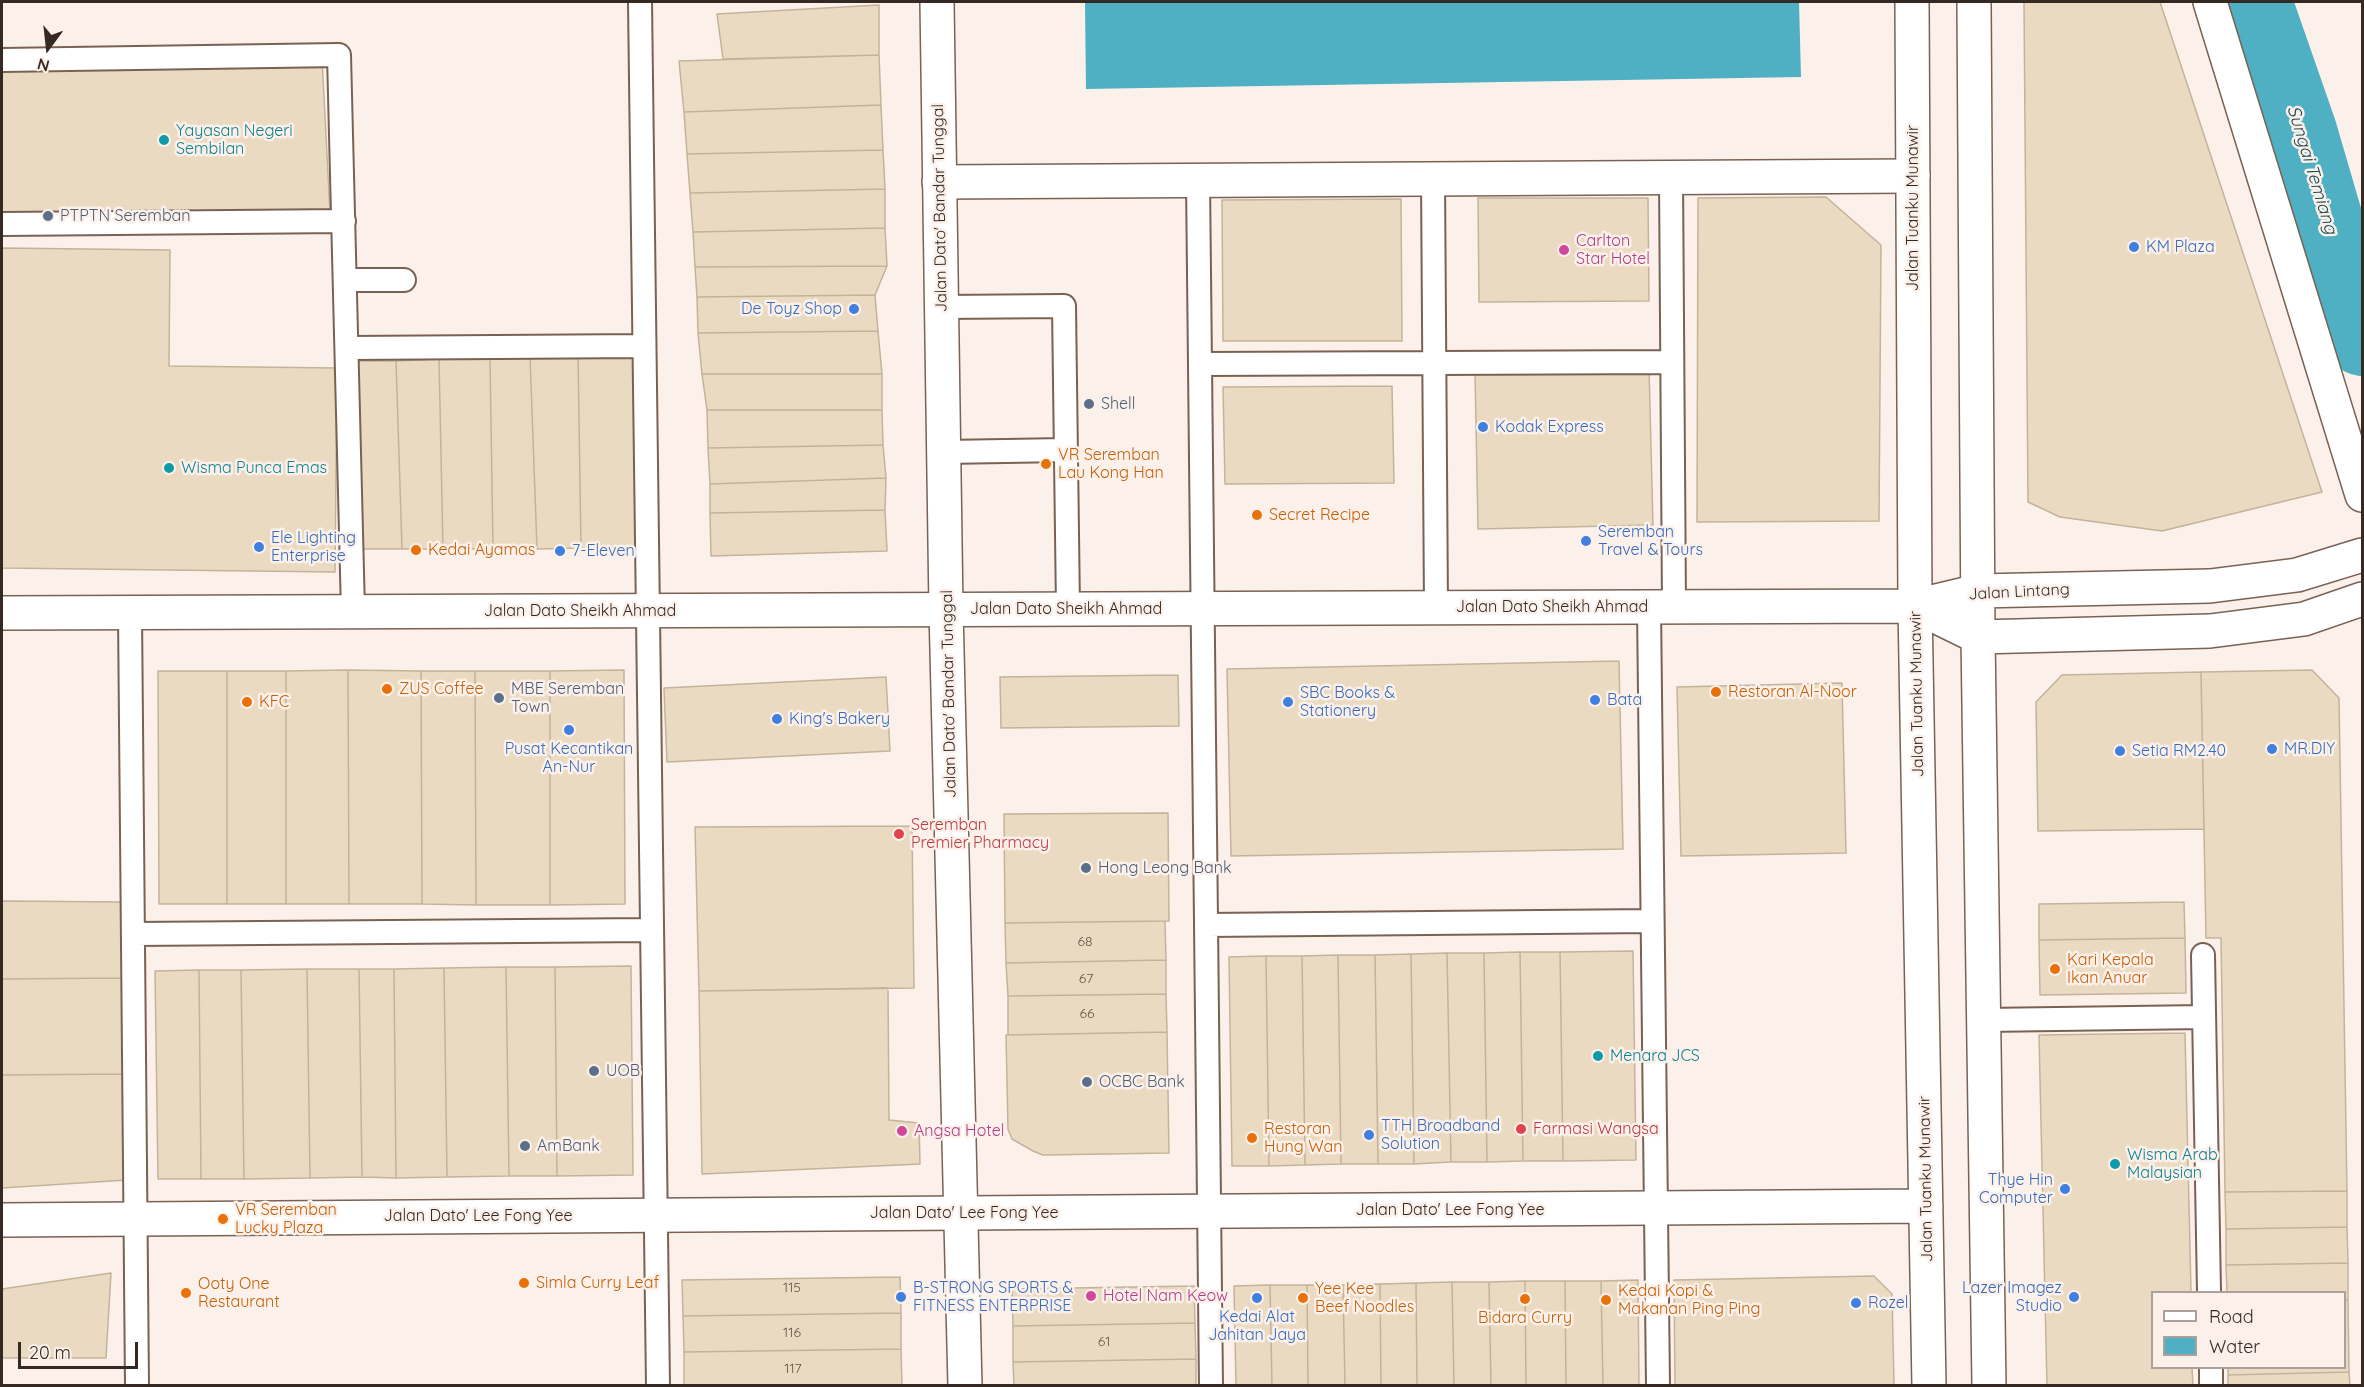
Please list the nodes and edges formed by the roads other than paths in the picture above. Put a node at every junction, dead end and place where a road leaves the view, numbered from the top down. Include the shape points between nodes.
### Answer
1 (640, 2) edge
2 (937, 2) edge
3 (1912, 2) edge
4 (1974, 2) edge
5 (2210, 2) edge
6 (2, 60) edge
7 (1913, 176) junction
8 (1671, 177) junction
9 (1433, 179) junction
10 (1198, 180) junction
11 (939, 182) junction
12 (344, 221) junction
13 (2, 224) edge
14 (346, 280) junction
15 (404, 280) dead end
16 (942, 307) junction
17 (644, 346) junction
18 (348, 348) junction
19 (1672, 362) junction
20 (1434, 363) junction
21 (1201, 364) junction
22 (1066, 450) junction
23 (944, 452) junction
24 (2362, 495) edge
25 (2362, 555) edge
26 (1978, 591) junction
27 (2362, 599) edge
28 (1915, 606) junction
29 (1662, 607) junction
30 (1203, 608) junction
31 (1436, 608) junction
32 (1068, 609) junction
33 (946, 610) junction
34 (647, 611) junction
35 (353, 612) junction
36 (2, 613) edge
37 (130, 613) junction
38 (1978, 637) junction
39 (1652, 921) junction
40 (1206, 925) junction
41 (650, 930) junction
42 (133, 934) junction
43 (2203, 956) dead end
44 (2204, 1017) junction
45 (1984, 1020) junction
46 (1926, 1206) junction
47 (1656, 1208) junction
48 (1209, 1211) junction
49 (961, 1213) junction
50 (655, 1215) junction
51 (136, 1218) junction
52 (2, 1220) edge
53 (2210, 1291) edge
54 (2211, 1369) edge
55 (137, 1386) edge
56 (658, 1386) edge
57 (965, 1386) edge
58 (1211, 1386) edge
59 (1658, 1386) edge
60 (1929, 1386) edge
61 (1989, 1386) edge
62 (2211, 1386) edge

1 - 17 lane
2 - 11 main road, Jalan Dato' Bandar Tunggal
3 - 7 main road, Jalan Tuanku Munawir
4 - 26 main road
5 - 24 main road
6 - 12 lane via 339,55
7 - 8 main road
7 - 28 main road, Jalan Tuanku Munawir
8 - 9 main road
8 - 19 lane
9 - 10 main road
9 - 20 lane
10 - 11 main road
10 - 21 lane
11 - 16 main road, Jalan Dato' Bandar Tunggal
12 - 13 lane
12 - 14 lane
14 - 15 lane
14 - 18 lane
16 - 22 lane via 1064,306
16 - 23 main road, Jalan Dato' Bandar Tunggal
17 - 18 lane
17 - 34 lane
18 - 35 lane
19 - 20 lane
19 - 29 lane
20 - 21 lane
20 - 31 lane
21 - 30 lane
22 - 23 lane
22 - 32 lane
23 - 33 main road, Jalan Dato' Bandar Tunggal
25 - 26 main road, Jalan Lintang via 2297,575 2210,586
26 - 28 main road, Jalan Lintang
26 - 38 main road
27 - 38 main road via 2304,619 2210,631
28 - 29 main road, Jalan Dato Sheikh Ahmad
28 - 38 main road
28 - 46 main road, Jalan Tuanku Munawir
29 - 31 main road, Jalan Dato Sheikh Ahmad
29 - 39 lane
30 - 31 main road, Jalan Dato Sheikh Ahmad
30 - 32 main road, Jalan Dato Sheikh Ahmad
30 - 40 lane
32 - 33 main road, Jalan Dato Sheikh Ahmad
33 - 34 main road, Jalan Dato Sheikh Ahmad
33 - 49 main road, Jalan Dato' Bandar Tunggal
34 - 35 main road, Jalan Dato Sheikh Ahmad
34 - 41 lane
35 - 37 main road, Jalan Dato Sheikh Ahmad
36 - 37 main road, Jalan Dato Sheikh Ahmad
37 - 42 lane
38 - 45 main road
39 - 40 lane
39 - 47 lane
40 - 48 lane
41 - 42 lane
41 - 50 lane
42 - 51 lane
43 - 44 lane
44 - 45 lane
44 - 53 lane
45 - 61 main road
46 - 47 main road, Jalan Dato' Lee Fong Yee
46 - 60 main road, Jalan Tuanku Munawir
47 - 48 main road, Jalan Dato' Lee Fong Yee
47 - 59 lane
48 - 49 main road, Jalan Dato' Lee Fong Yee
48 - 58 lane
49 - 50 main road, Jalan Dato' Lee Fong Yee
49 - 57 main road, Jalan Dato' Bandar Tunggal
50 - 51 main road, Jalan Dato' Lee Fong Yee
50 - 56 lane
51 - 52 main road, Jalan Dato' Lee Fong Yee
51 - 55 lane
54 - 62 lane

